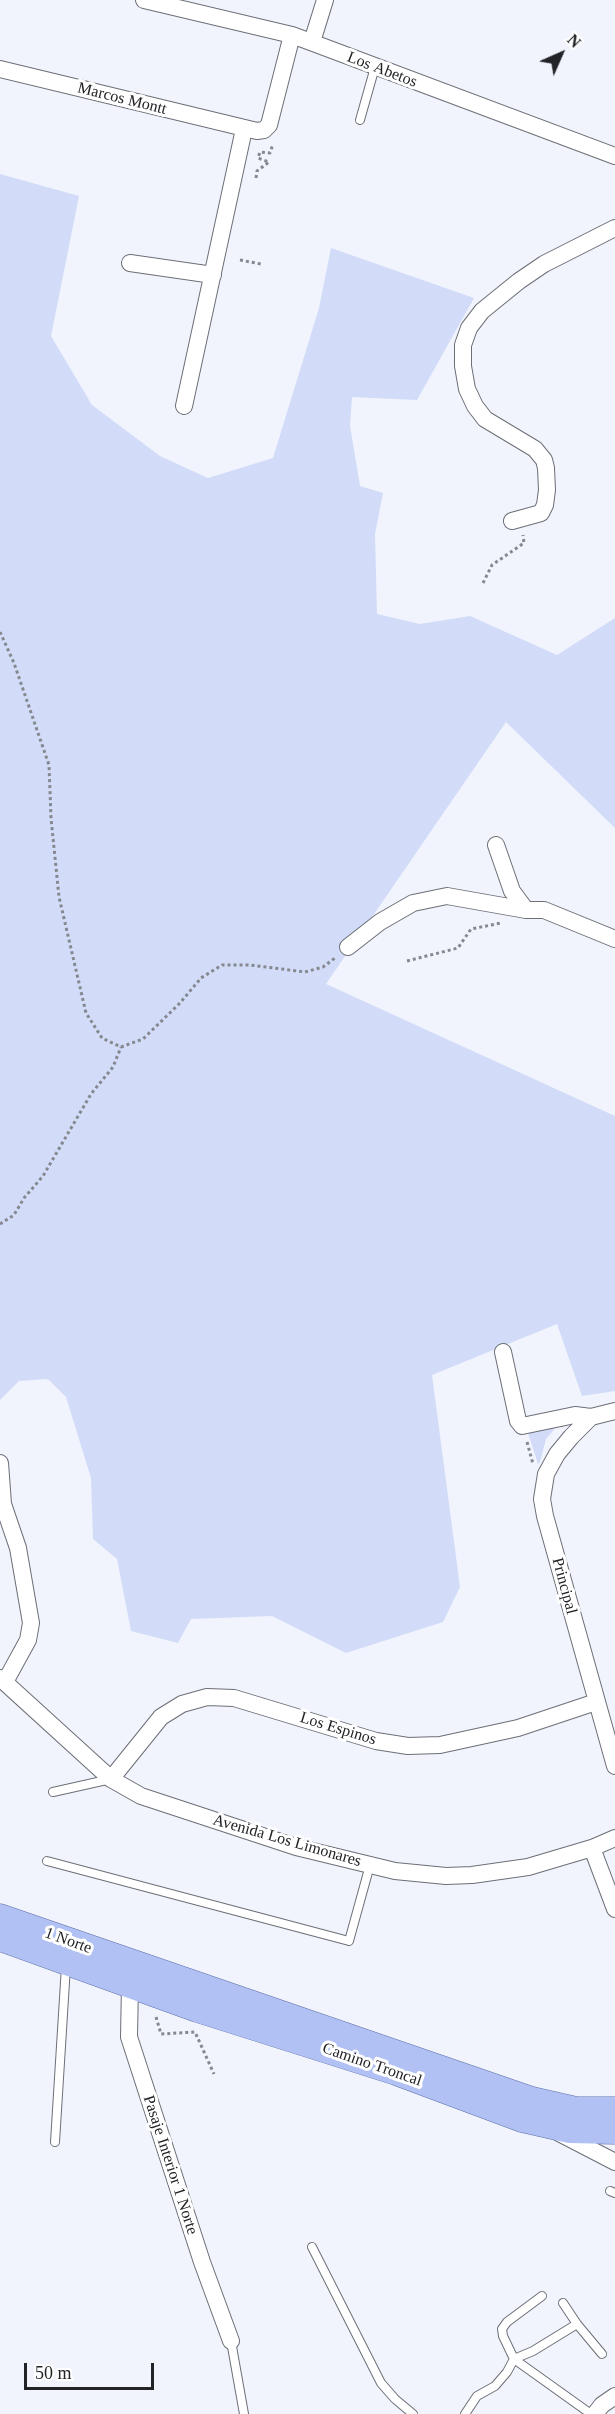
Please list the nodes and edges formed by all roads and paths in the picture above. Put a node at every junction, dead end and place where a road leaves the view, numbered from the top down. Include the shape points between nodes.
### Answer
1 (144, 0) edge
2 (325, 0) edge
3 (292, 36) junction
4 (312, 42) junction
5 (375, 67) junction
6 (0, 69) edge
7 (360, 120) dead end
8 (244, 129) junction
9 (264, 130) junction
10 (615, 156) edge
11 (256, 178) dead end
12 (615, 228) edge
13 (240, 260) dead end
14 (130, 263) dead end
15 (261, 264) dead end
16 (213, 275) junction
17 (184, 406) dead end
18 (512, 521) dead end
19 (524, 535) dead end
20 (483, 583) dead end
21 (0, 632) edge
22 (496, 845) dead end
23 (526, 910) junction
24 (615, 939) edge
25 (348, 947) joint
26 (407, 961) dead end
27 (121, 1047) junction
28 (0, 1224) edge
29 (504, 1352) dead end
30 (615, 1411) edge
31 (591, 1417) junction
32 (0, 1463) edge
33 (3, 1680) edge
34 (596, 1702) junction
35 (615, 1766) edge
36 (111, 1779) junction
37 (53, 1792) dead end
38 (615, 1838) edge
39 (592, 1848) junction
40 (47, 1861) dead end
41 (370, 1865) junction
42 (615, 1909) edge
43 (0, 1917) edge
44 (0, 1938) edge
45 (66, 1962) junction
46 (138, 1981) junction
47 (214, 2074) dead end
48 (615, 2110) edge
49 (545, 2126) junction
50 (615, 2131) edge
51 (55, 2142) dead end
52 (615, 2162) edge
53 (312, 2247) dead end
54 (543, 2296) dead end
55 (563, 2303) dead end
56 (577, 2324) junction
57 (231, 2341) joint
58 (602, 2354) dead end
59 (514, 2359) junction
60 (615, 2396) edge
61 (466, 2413) edge
62 (244, 2414) edge
63 (413, 2414) edge
64 (593, 2414) edge

1 - 3 street, Los Abetos
2 - 4 street
3 - 4 street, Los Abetos
3 - 9 street via 269,125
4 - 5 street, Los Abetos
5 - 7 lane
5 - 10 street, Los Abetos
6 - 8 street, Marcos Montt
8 - 9 street, Marcos Montt
8 - 16 street
9 - 11 path via 273,142 270,153 260,152 258,158 269,162 257,171
12 - 18 street via 519,281 482,310 463,345 467,389 475,406 485,419 535,450 544,460 547,490 541,513
13 - 15 path
14 - 16 street
16 - 17 street
19 - 20 path via 525,543 492,565
21 - 27 path via 50,765 59,897 86,1014 102,1038
22 - 23 street via 512,891
23 - 24 street via 544,910
23 - 25 street via 447,896 413,903
23 - 26 path via 499,924 471,928 458,948
25 - 27 path via 323,967 305,972 222,965 201,978 143,1039
27 - 28 path via 113,1067 91,1094 43,1176 14,1215
29 - 31 street via 522,1426 575,1414
30 - 31 street
31 - 34 street, Principal via 557,1454 546,1474 542,1499
32 - 33 street via 3,1504 18,1548 31,1623 28,1640
33 - 36 street, Avenida Los Limonares
34 - 35 street, Principal
34 - 36 street, Los Espinos via 518,1728 440,1744 408,1746 234,1698 207,1697 182,1704 161,1717
36 - 37 lane
36 - 41 street, Avenida Los Limonares via 141,1797 296,1847
38 - 39 street, Avenida Los Limonares
39 - 41 street, Avenida Los Limonares via 528,1867 472,1875 421,1874
39 - 42 street
40 - 41 lane via 348,1941
43 - 46 main road, 1 Norte
44 - 45 main road, 1 Norte
45 - 46 main road, 1 Norte
45 - 51 lane
46 - 47 path via 161,2034 195,2032
46 - 48 main road, Camino Troncal via 532,2100 576,2110
46 - 49 main road, Camino Troncal
46 - 57 street, Pasaje Interior 1 Norte via 129,2037
49 - 50 main road, Camino Troncal
49 - 52 street
53 - 63 lane via 381,2383
54 - 59 lane via 502,2329
55 - 56 lane
56 - 58 lane
56 - 59 lane
57 - 62 lane
59 - 61 lane via 495,2386 477,2396
59 - 64 lane
60 - 64 street

